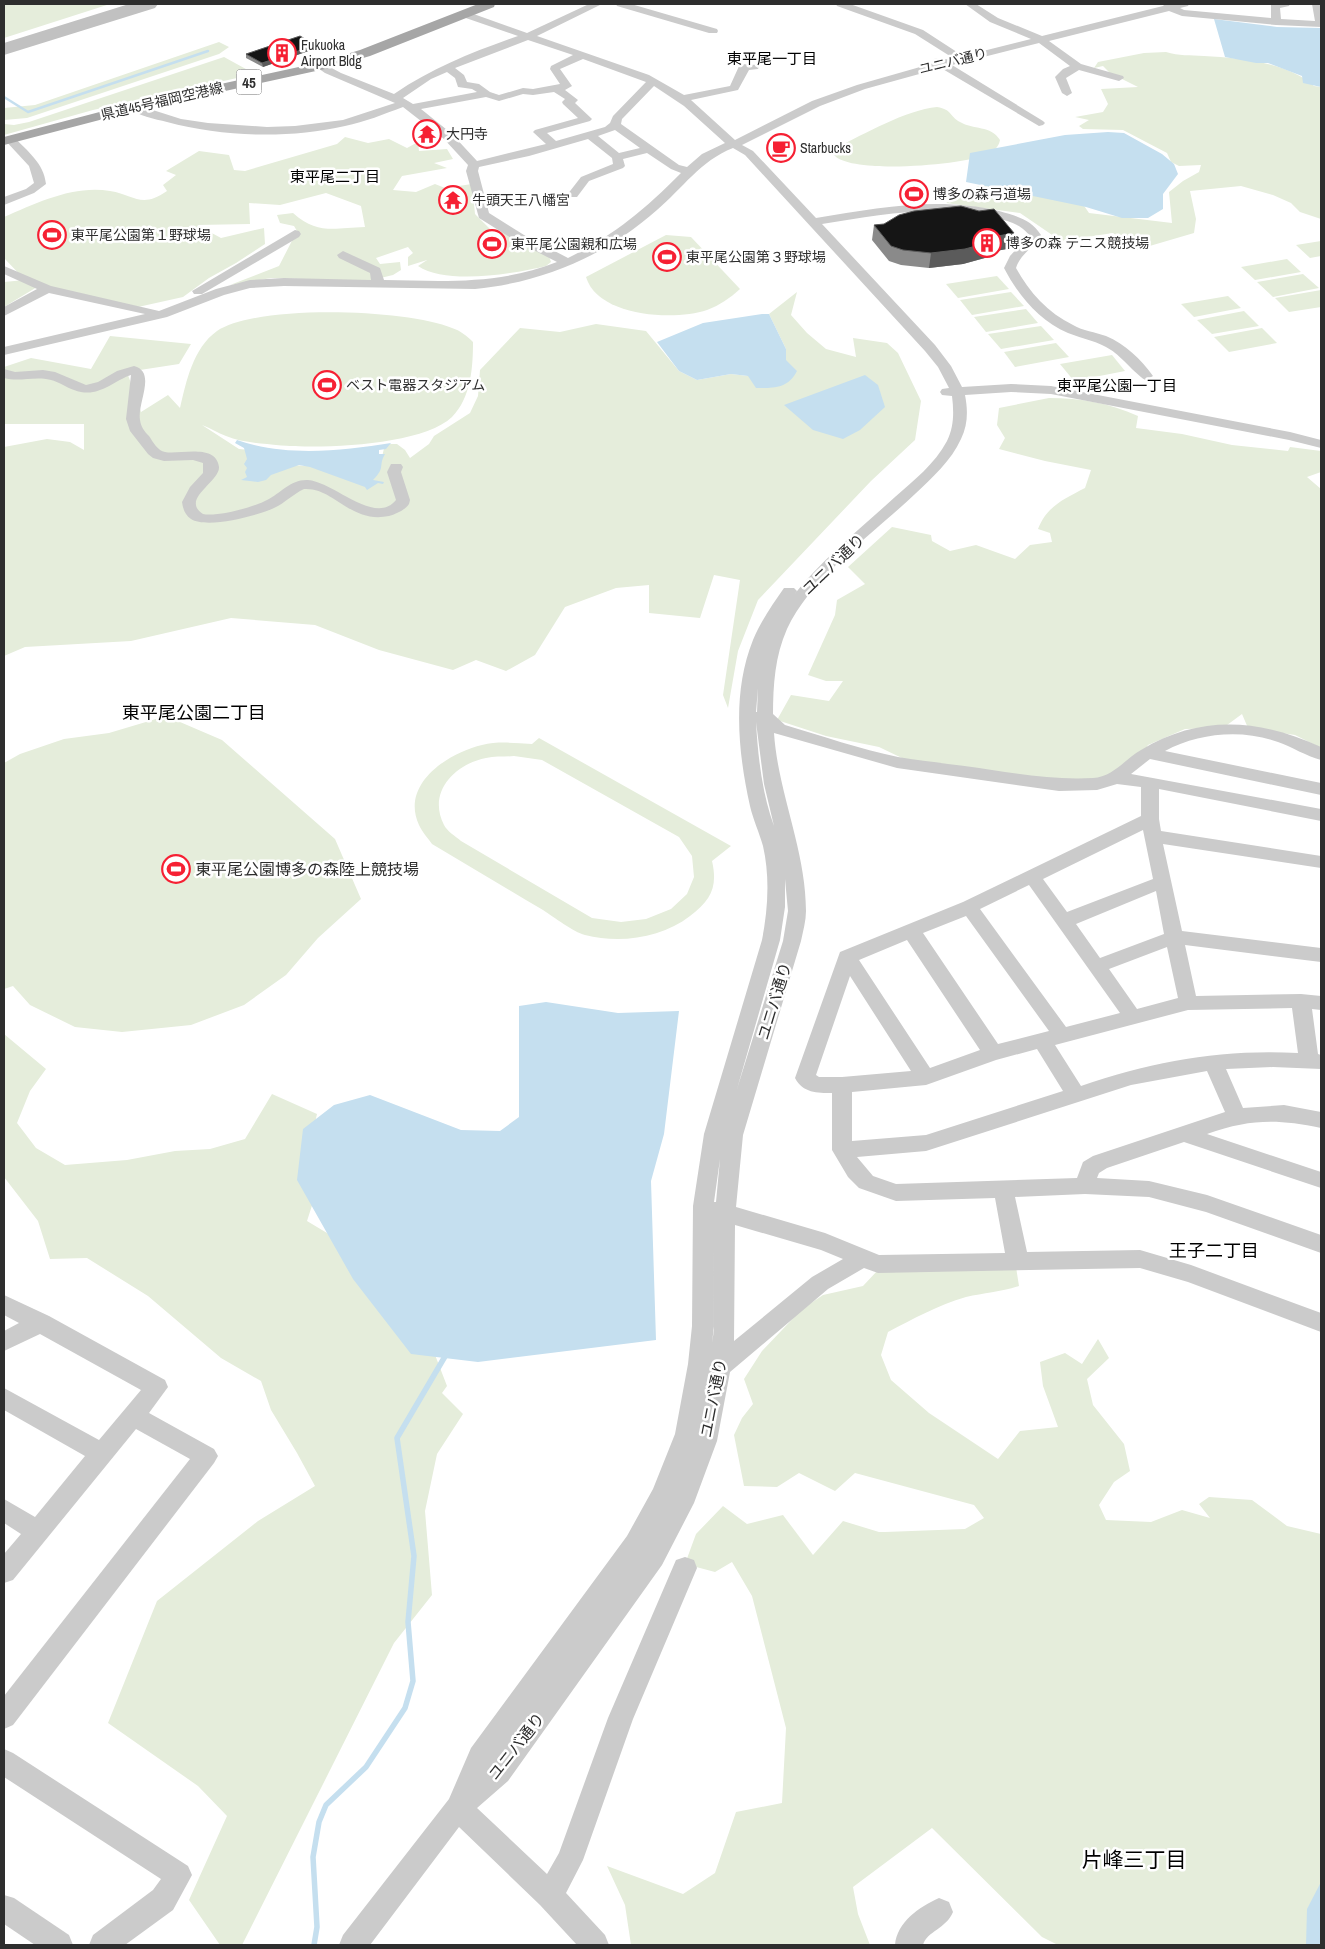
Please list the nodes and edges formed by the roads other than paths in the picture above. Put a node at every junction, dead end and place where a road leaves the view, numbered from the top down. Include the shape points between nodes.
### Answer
1 (489, 4) edge
2 (597, 4) edge
3 (621, 4) edge
4 (841, 4) edge
5 (970, 4) edge
6 (1184, 4) edge
7 (1285, 4) edge
8 (1317, 4) edge
9 (1167, 5) edge
10 (464, 14) junction
11 (1276, 22) junction
12 (1320, 24) edge
13 (713, 31) dead end
14 (526, 37) junction
15 (1037, 38) junction
16 (581, 56) junction
17 (959, 58) junction
18 (940, 62) junction
19 (320, 66) junction
20 (448, 67) junction
21 (754, 67) dead end
22 (1078, 67) junction
23 (1119, 78) dead end
24 (654, 81) junction
25 (556, 88) junction
26 (1067, 93) dead end
27 (486, 94) junction
28 (683, 98) junction
29 (402, 104) junction
30 (134, 107) junction
31 (1039, 123) dead end
32 (615, 125) junction
33 (590, 134) junction
34 (7, 140) edge
35 (553, 144) junction
36 (732, 145) junction
37 (649, 149) junction
38 (617, 158) junction
39 (474, 165) junction
40 (578, 165) dead end
41 (690, 172) junction
42 (585, 179) junction
43 (574, 195) dead end
44 (4, 201) edge
45 (813, 222) junction
46 (295, 234) dead end
47 (343, 255) dead end
48 (568, 263) junction
49 (4, 270) edge
50 (378, 284) junction
51 (47, 289) junction
52 (180, 307) junction
53 (4, 312) edge
54 (162, 314) junction
55 (107, 326) junction
56 (4, 351) edge
57 (4, 368) edge
58 (4, 373) edge
59 (1146, 376) dead end
60 (952, 392) junction
61 (1321, 444) edge
62 (396, 467) dead end
63 (755, 717) junction
64 (1148, 753) junction
65 (1321, 754) edge
66 (1116, 778) junction
67 (1150, 782) junction
68 (1321, 789) edge
69 (1321, 815) edge
70 (1152, 828) junction
71 (1321, 862) edge
72 (1033, 878) junction
73 (1164, 884) junction
74 (969, 907) junction
75 (1064, 922) junction
76 (912, 932) junction
77 (1176, 937) junction
78 (1321, 955) edge
79 (847, 957) junction
80 (1097, 966) junction
81 (1301, 1001) junction
82 (1188, 1003) junction
83 (1321, 1003) edge
84 (1132, 1016) junction
85 (1061, 1034) junction
86 (1042, 1040) junction
87 (992, 1053) junction
88 (1315, 1061) edge
89 (1213, 1062) junction
90 (926, 1076) junction
91 (842, 1085) junction
92 (1076, 1095) junction
93 (1237, 1116) junction
94 (1321, 1120) edge
95 (1184, 1134) junction
96 (842, 1150) junction
97 (1321, 1180) edge
98 (1085, 1186) junction
99 (1003, 1188) junction
100 (703, 1206) junction
101 (725, 1214) junction
102 (1321, 1244) edge
103 (862, 1258) junction
104 (1018, 1262) junction
105 (4, 1304) edge
106 (41, 1323) junction
107 (1321, 1323) edge
108 (4, 1341) edge
109 (710, 1365) junction
110 (4, 1398) edge
111 (134, 1416) junction
112 (103, 1454) junction
113 (4, 1510) edge
114 (37, 1530) junction
115 (684, 1568) dead end
116 (4, 1572) edge
117 (4, 1716) edge
118 (4, 1762) edge
119 (458, 1808) junction
120 (550, 1895) junction
121 (4, 1908) edge
122 (939, 1912) dead end
123 (58, 1945) edge
124 (103, 1945) edge
125 (353, 1945) edge
126 (595, 1945) edge
127 (909, 1945) edge

1 - 10 main road, 県道45号福岡空港線 / 45
2 - 14 street
3 - 13 street
4 - 17 street via 919,32
5 - 15 street via 994,20
6 - 9 street, ユニバ通り
7 - 11 street via 1275,6
8 - 12 street
9 - 11 street via 1182,13
9 - 15 street, ユニバ通り
10 - 14 street
10 - 19 main road, 県道45号福岡空港線 / 45
11 - 12 street
14 - 16 street
14 - 20 street
15 - 17 street, ユニバ通り
15 - 22 street
16 - 24 street
16 - 25 street via 556,66 567,86
17 - 18 street, ユニバ通り
18 - 31 street
18 - 36 street, ユニバ通り via 851,89 792,114
19 - 29 street
19 - 30 main road, 県道45号福岡空港線 / 45
20 - 27 street via 460,77 462,85 476,86
20 - 29 street via 427,77
21 - 28 street via 744,66 734,88
22 - 23 street
22 - 26 street via 1060,77
24 - 28 street
24 - 32 street via 617,118
25 - 27 street via 533,92 523,90 500,98
25 - 35 street via 573,100 567,102 586,119 539,132
27 - 29 street
28 - 36 street
29 - 30 street via 345,123 288,130 196,125
29 - 39 street via 455,143
30 - 34 main road, 県道45号福岡空港線 / 45
32 - 33 street
32 - 37 street
33 - 35 street
33 - 38 street
34 - 44 street via 25,154 40,174 40,184
35 - 39 street
36 - 41 street via 712,153
36 - 45 street, ユニバ通り via 749,153
36 - 60 street, ユニバ通り via 921,352
37 - 38 street
37 - 41 street via 675,167
38 - 42 street via 619,166
39 - 48 street via 472,170 484,215
40 - 42 street
41 - 48 street via 634,223
42 - 43 street
45 - 59 street via 906,208 943,206 978,209 1025,223 1036,235 1013,259 1010,268 1022,288 1048,316 1068,328 1112,345 1140,367
45 - 60 street, ユニバ通り via 943,362
46 - 52 street via 197,292
47 - 50 street via 376,271
48 - 50 street via 538,275 491,284
49 - 51 street
50 - 52 street via 267,282 238,287
51 - 53 street
51 - 54 street
52 - 54 street
54 - 55 street
55 - 56 street
55 - 57 street via 104,333 90,341 37,352
58 - 62 street via 21,377 49,374 87,390 100,386 121,372 138,372 140,380 133,424 156,455 209,460 209,474 189,497 193,514 199,518 259,508 300,485 314,485 361,510 388,512 403,500 394,472
60 - 61 street via 1011,388 1082,395
60 - 63 street, ユニバ通り via 960,416 958,430 949,449 927,476 810,583 787,614 768,661
63 - 66 street via 779,729 897,762 1059,785 1097,784
63 - 100 street, ユニバ通り via 758,803 773,852 777,912 714,1134
63 - 101 street, ユニバ通り via 792,862 797,912 792,941 733,1135
64 - 65 street via 1177,739 1227,729 1262,732
64 - 66 street
64 - 68 street
66 - 67 street
67 - 69 street
67 - 70 street
70 - 71 street
70 - 72 street
70 - 73 street
72 - 74 street
72 - 75 street
73 - 75 street via 1153,885
73 - 77 street
74 - 76 street
74 - 85 street
75 - 80 street
76 - 79 street
76 - 87 street
77 - 78 street
77 - 80 street
77 - 82 street
79 - 90 street
79 - 91 street via 805,1078 815,1085
80 - 84 street
81 - 82 street
81 - 83 street
81 - 88 street
82 - 84 street
84 - 85 street
85 - 86 street
86 - 87 street
86 - 92 street
87 - 90 street
88 - 89 street via 1253,1059
89 - 92 street via 1130,1077
89 - 93 street
90 - 91 street
91 - 96 street
92 - 96 street via 942,1139
93 - 94 street via 1285,1112
93 - 95 street
95 - 97 street
95 - 98 street via 1100,1162 1090,1168
96 - 99 street via 866,1182 896,1193
98 - 99 street
98 - 102 street via 1149,1190 1207,1204
99 - 104 street
100 - 101 street
100 - 109 street, ユニバ通り via 703,1326
101 - 103 street via 825,1242
101 - 109 street, ユニバ通り via 725,1330
103 - 104 street via 878,1264
103 - 109 street via 820,1283
104 - 107 street via 1140,1260 1191,1274
105 - 106 street
106 - 108 street
106 - 111 street via 157,1387
109 - 119 street, ユニバ通り via 706,1441 682,1503 654,1557 499,1772
110 - 112 street
111 - 112 street
111 - 117 street via 206,1456
112 - 114 street
113 - 114 street
114 - 116 street
115 - 120 street via 621,1718 570,1860
118 - 124 street via 179,1875 163,1900
119 - 120 street
119 - 125 street, ユニバ通り
120 - 126 street
121 - 123 street
122 - 127 street via 914,1931 908,1940

